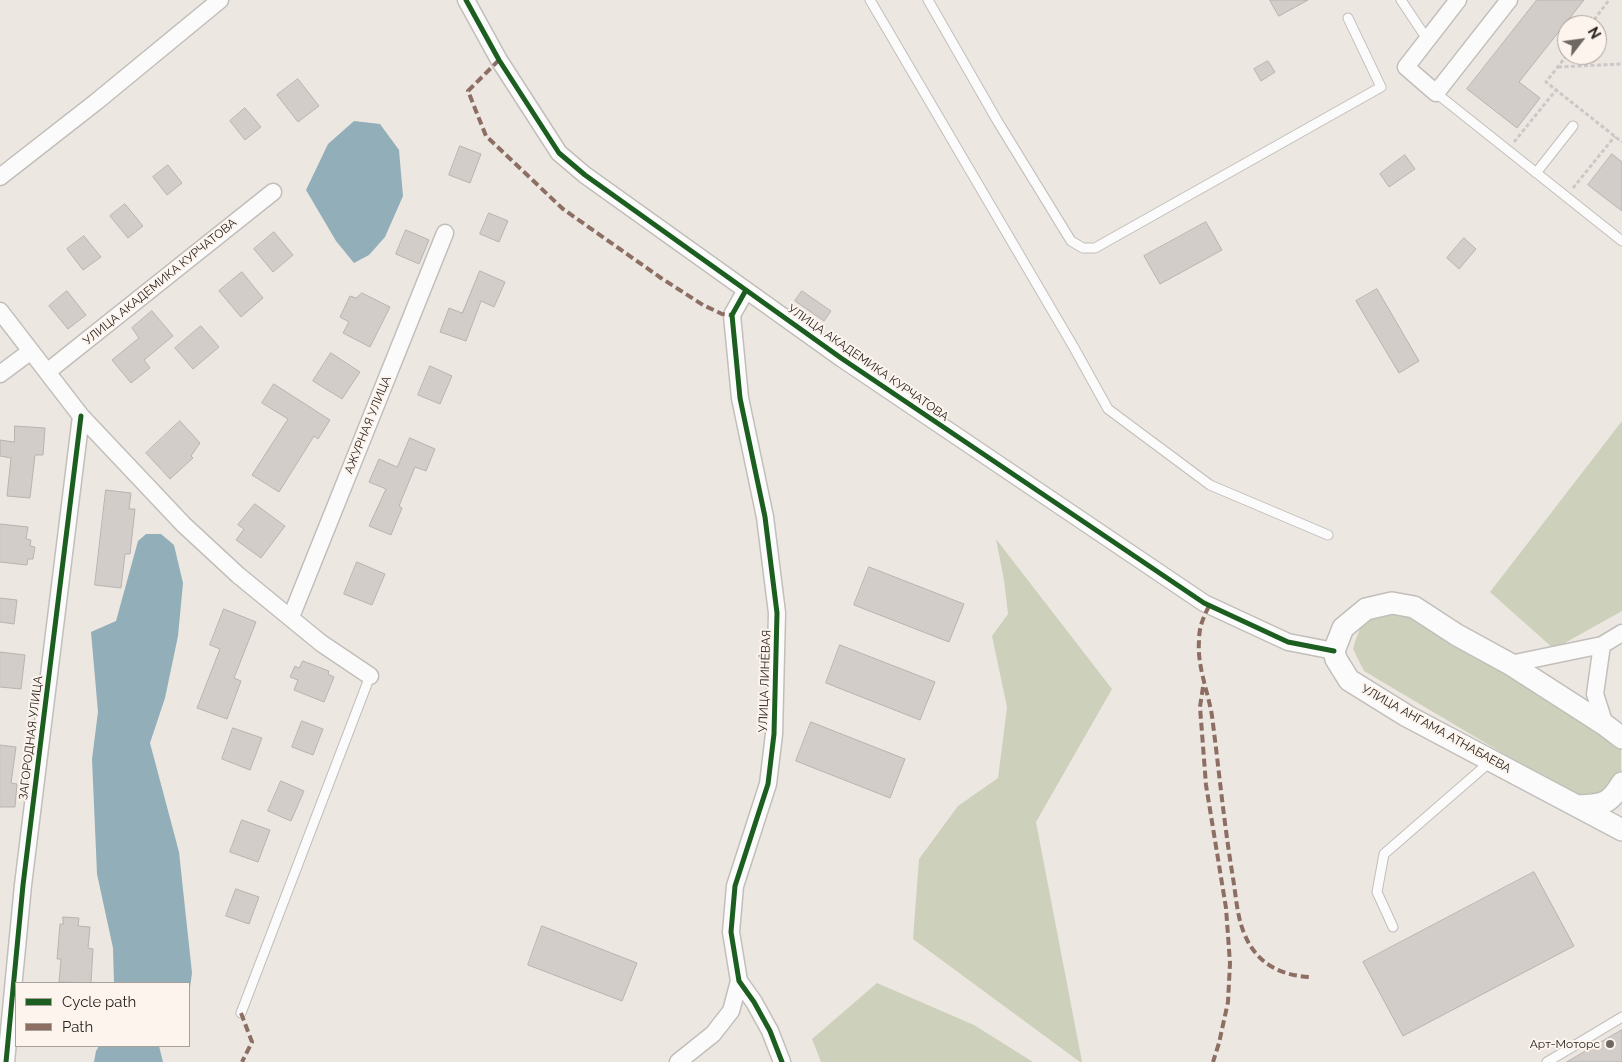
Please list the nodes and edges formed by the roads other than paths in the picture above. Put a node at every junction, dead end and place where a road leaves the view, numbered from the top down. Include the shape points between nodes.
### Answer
1 (220, 0) edge
2 (466, 0) edge
3 (870, 0) edge
4 (928, 0) edge
5 (1401, 0) edge
6 (1458, 0) edge
7 (1509, 0) edge
8 (1348, 18) dead end
9 (1427, 39) junction
10 (1436, 93) junction
11 (1572, 126) dead end
12 (1536, 172) junction
13 (0, 177) edge
14 (273, 192) dead end
15 (445, 233) dead end
16 (1622, 241) edge
17 (746, 290) junction
18 (0, 310) edge
19 (31, 351) junction
20 (47, 372) junction
21 (0, 374) edge
22 (81, 416) junction
23 (1328, 535) dead end
24 (291, 617) junction
25 (1622, 633) edge
26 (1602, 645) junction
27 (1334, 651) junction
28 (1510, 664) junction
29 (370, 676) joint
30 (1605, 725) junction
31 (1622, 738) edge
32 (1492, 761) junction
33 (1622, 783) edge
34 (1577, 806) junction
35 (1622, 830) edge
36 (1393, 927) dead end
37 (739, 981) junction
38 (7, 984) edge
39 (241, 1013) dead end
40 (1622, 1017) edge
41 (6, 1062) edge
42 (678, 1062) edge
43 (782, 1062) edge
44 (1547, 1062) edge

1 - 13 street
2 - 17 street, УЛИЦА АКАДЕМИКА КУРЧАТОВА via 499,60 559,153 584,175
3 - 23 lane via 1108,409 1210,485
4 - 8 lane via 1071,241 1083,248 1095,248 1382,87
5 - 9 lane
6 - 9 street
7 - 10 street
9 - 10 street via 1406,67
10 - 12 lane
11 - 12 lane
12 - 16 lane
14 - 20 street, УЛИЦА АКАДЕМИКА КУРЧАТОВА
15 - 24 street, АЖУРНАЯ УЛИЦА
17 - 27 street, УЛИЦА АКАДЕМИКА КУРЧАТОВА via 1204,603 1288,642
17 - 37 street, УЛИЦА ЛИНЁВАЯ via 732,315 740,398 765,517 777,613 774,734 768,784 735,886 731,932
18 - 19 street
19 - 20 street
19 - 21 street
20 - 22 street
22 - 24 street via 184,526
22 - 38 street, ЗАГОРОДНАЯ УЛИЦА via 24,876
24 - 29 street
25 - 26 street
26 - 28 street
26 - 30 street via 1595,694
27 - 28 street via 1343,628 1366,609 1392,603 1414,607
27 - 32 street, УЛИЦА АНГАМА АТНАБАЕВА via 1349,680 1407,716
28 - 30 street
29 - 39 lane
30 - 31 street
32 - 34 street, УЛИЦА АНГАМА АТНАБАЕВА
32 - 36 lane via 1384,854 1378,892
33 - 34 street via 1614,797 1599,806
34 - 35 street, УЛИЦА АНГАМА АТНАБАЕВА
37 - 42 street via 731,1011 713,1034
37 - 43 street, УЛИЦА ЛИНЁВАЯ via 770,1031
38 - 41 street, ЗАГОРОДНАЯ УЛИЦА
40 - 44 lane

